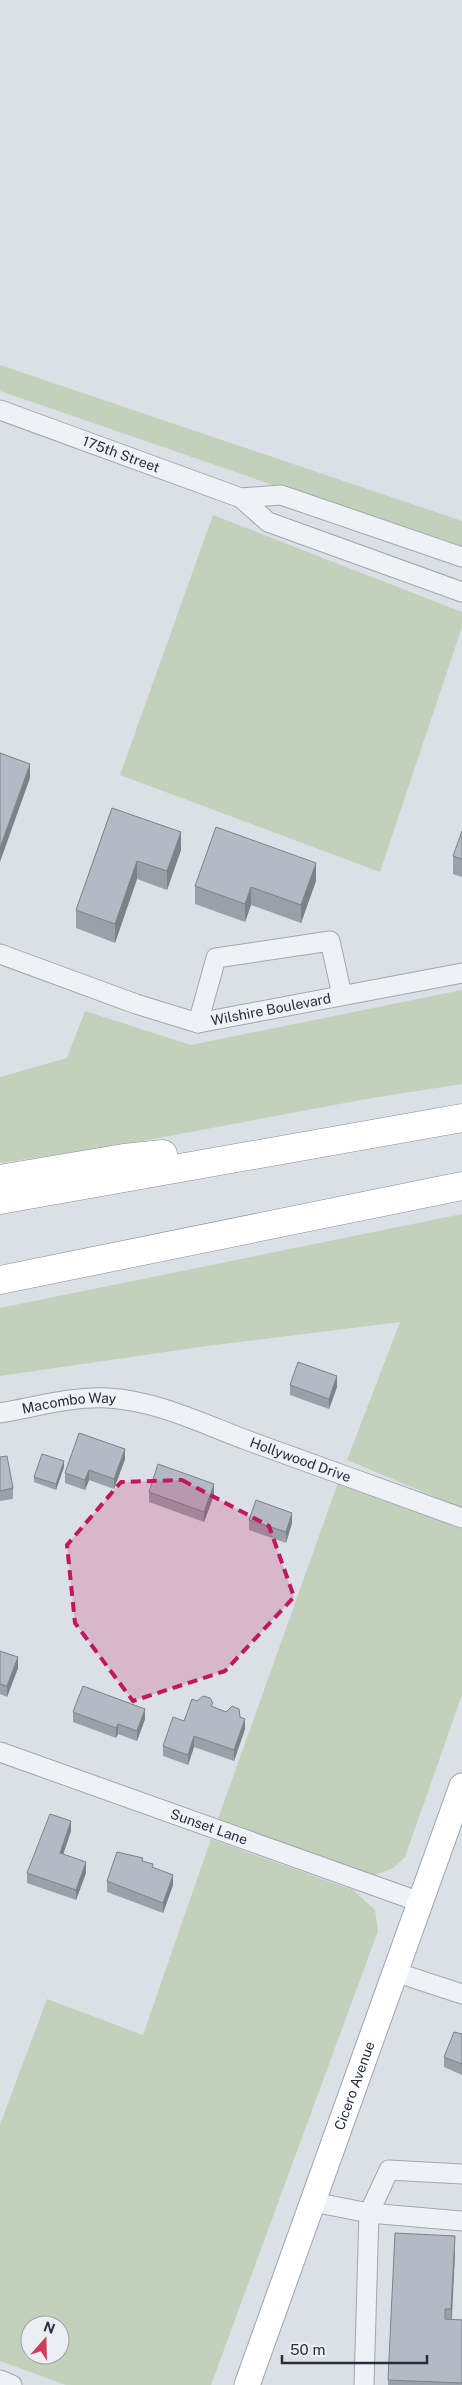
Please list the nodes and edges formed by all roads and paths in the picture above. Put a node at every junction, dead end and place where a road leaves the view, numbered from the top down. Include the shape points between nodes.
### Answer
1 (0, 410) edge
2 (241, 498) junction
3 (462, 557) edge
4 (462, 592) edge
5 (0, 954) edge
6 (462, 973) edge
7 (342, 995) junction
8 (198, 1023) junction
9 (462, 1118) edge
10 (379, 1132) junction
11 (0, 1179) edge
12 (462, 1186) edge
13 (0, 1200) edge
14 (0, 1280) edge
15 (138, 1402) joint
16 (0, 1414) edge
17 (462, 1518) edge
18 (0, 1752) edge
19 (462, 1786) edge
20 (420, 1902) junction
21 (395, 1972) junction
22 (462, 1994) edge
23 (462, 2174) edge
24 (312, 2202) junction
25 (369, 2213) junction
26 (462, 2221) edge
27 (0, 2380) edge
28 (12, 2385) edge
29 (247, 2385) edge
30 (364, 2385) edge

1 - 2 street, 175th Street
2 - 3 street, 175th Street via 281,494
2 - 4 street, 175th Street via 268,522
5 - 8 street, Wilshire Boulevard
6 - 7 street, Wilshire Boulevard
7 - 8 street, Wilshire Boulevard
7 - 8 street via 330,941 216,958
9 - 10 highway
10 - 11 highway via 124,1158
10 - 13 highway
12 - 14 highway
15 - 16 street, Macombo Way via 107,1398 75,1400
15 - 17 street, Hollywood Drive via 167,1409
18 - 20 street, Sunset Lane
19 - 20 main road, Cicero Avenue
20 - 21 main road, Cicero Avenue
21 - 22 street
21 - 24 main road, Cicero Avenue
23 - 25 street via 389,2170
24 - 25 street
24 - 29 main road, Cicero Avenue
25 - 26 street
25 - 30 street
27 - 28 street

